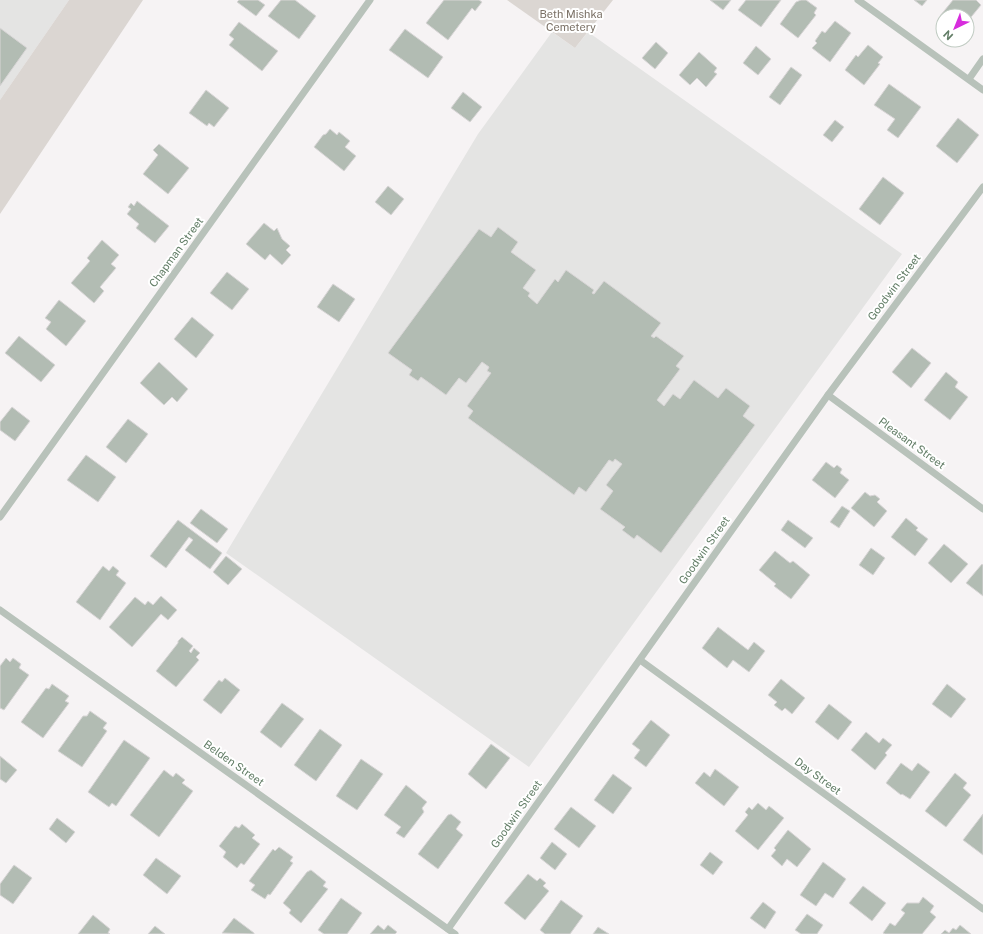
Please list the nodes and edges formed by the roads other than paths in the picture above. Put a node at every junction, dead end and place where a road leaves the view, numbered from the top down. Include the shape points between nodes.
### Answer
1 (370, 0) edge
2 (858, 0) edge
3 (983, 59) edge
4 (969, 79) junction
5 (983, 90) edge
6 (983, 186) edge
7 (828, 395) junction
8 (983, 509) edge
9 (0, 517) edge
10 (0, 610) edge
11 (640, 660) junction
12 (983, 909) edge
13 (448, 929) junction
14 (455, 934) edge

1 - 9 street, Chapman Street
2 - 4 street
3 - 4 street
4 - 5 street
6 - 7 street, Goodwin Street
7 - 8 street, Pleasant Street
7 - 11 street, Goodwin Street
10 - 13 street, Belden Street
11 - 12 street, Day Street
11 - 13 street, Goodwin Street
13 - 14 street, Belden Street

